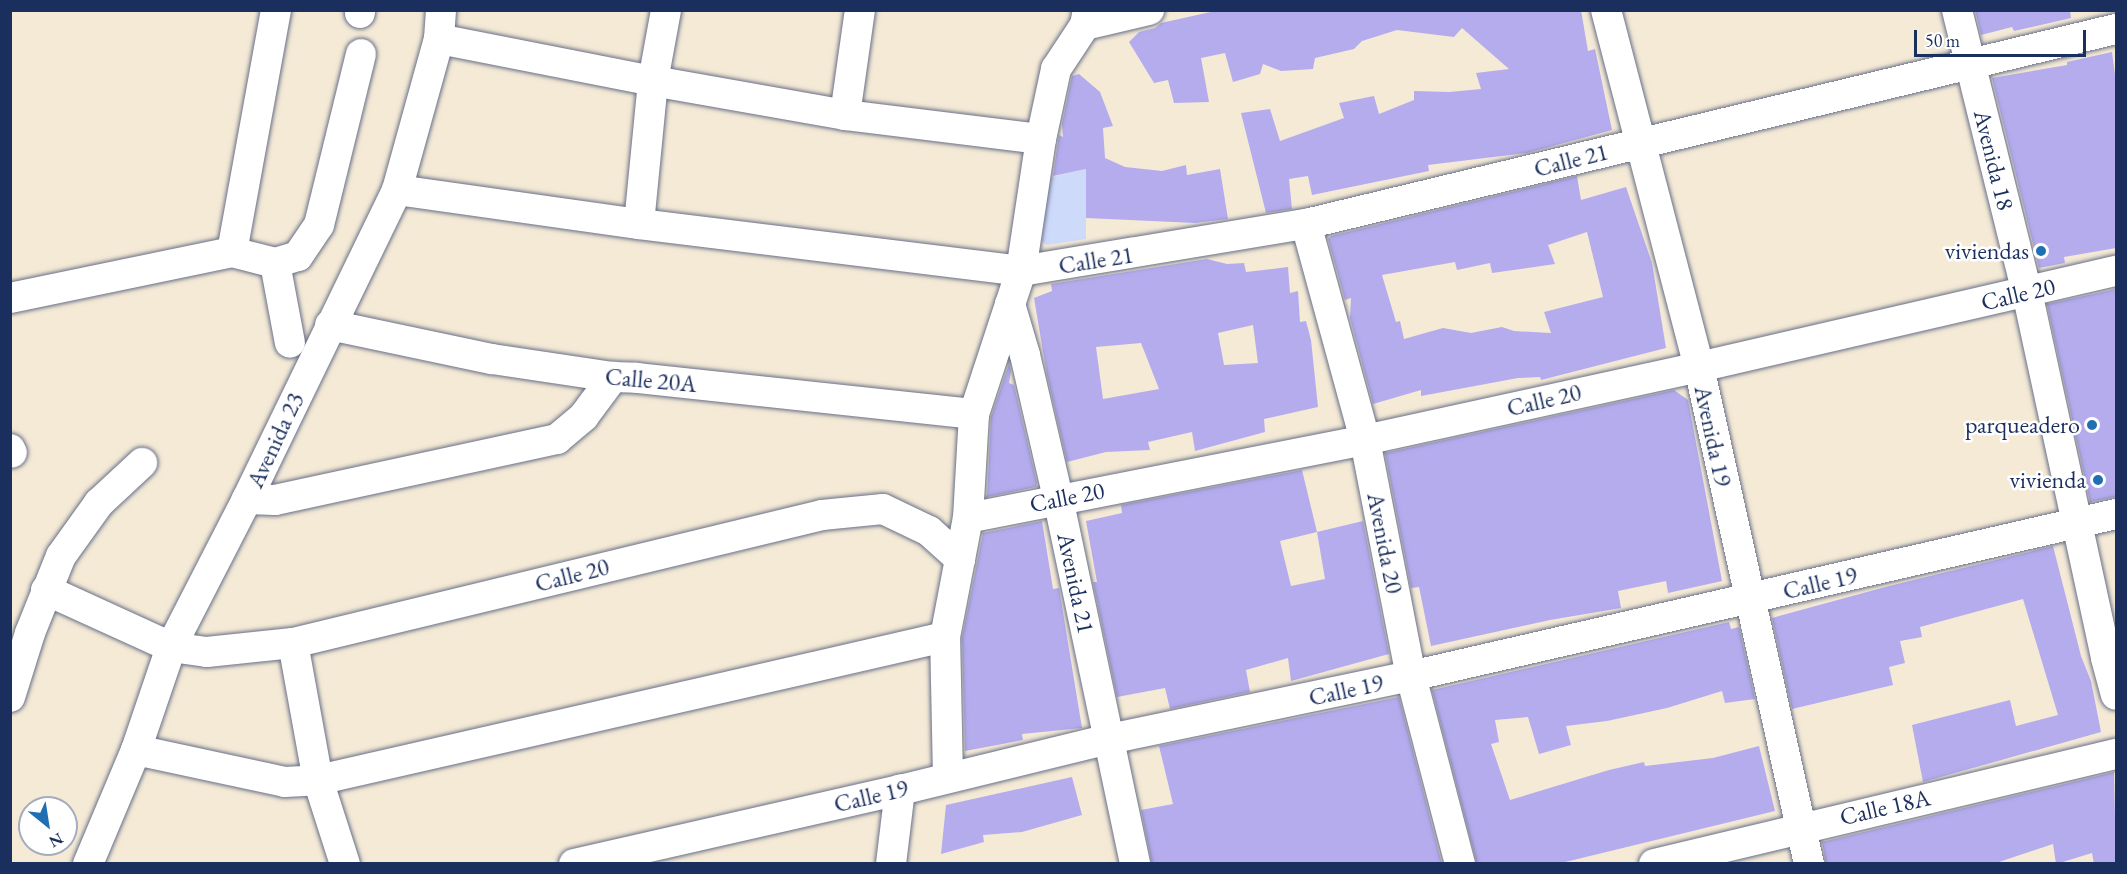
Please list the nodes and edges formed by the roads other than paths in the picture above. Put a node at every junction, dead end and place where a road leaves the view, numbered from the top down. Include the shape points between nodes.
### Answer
1 (276, 10) edge
2 (666, 10) edge
3 (860, 10) edge
4 (1149, 10) edge
5 (1606, 10) edge
6 (1957, 10) edge
7 (1087, 18) edge
8 (440, 25) edge
9 (2116, 29) edge
10 (361, 54) dead end
11 (1970, 63) junction
12 (653, 81) junction
13 (845, 115) junction
14 (1041, 139) junction
15 (1639, 144) junction
16 (398, 190) junction
17 (639, 224) junction
18 (1306, 224) junction
19 (232, 252) junction
20 (275, 263) junction
21 (1022, 271) junction
22 (2116, 271) edge
23 (2027, 292) junction
24 (10, 298) edge
25 (1010, 304) junction
26 (330, 325) junction
27 (290, 343) dead end
28 (1699, 367) junction
29 (613, 377) junction
30 (974, 414) junction
31 (1365, 440) junction
32 (142, 463) dead end
33 (1058, 498) junction
34 (247, 499) junction
35 (2116, 514) edge
36 (968, 518) junction
37 (2077, 523) junction
38 (960, 560) junction
39 (45, 590) junction
40 (1748, 599) junction
41 (945, 637) junction
42 (293, 643) junction
43 (171, 647) junction
44 (1411, 676) junction
45 (2116, 695) edge
46 (10, 697) edge
47 (1109, 739) junction
48 (136, 750) junction
49 (2116, 754) edge
50 (948, 777) junction
51 (318, 780) junction
52 (900, 790) junction
53 (1801, 827) junction
54 (88, 864) edge
55 (345, 864) edge
56 (574, 864) edge
57 (891, 864) edge
58 (1135, 864) edge
59 (1460, 864) edge
60 (1654, 864) edge
61 (1809, 864) edge

1 - 19 street
2 - 12 street
3 - 13 street
4 - 7 street
5 - 15 street, Avenida 19
6 - 11 street, Avenida 18
7 - 14 street via 1056,69
8 - 12 street
8 - 16 street, Avenida 23
9 - 11 street, Calle 21
10 - 20 street via 319,225 298,256
11 - 15 street, Calle 21
11 - 23 street, Avenida 18
12 - 13 street
12 - 17 street
13 - 14 street
14 - 21 street
15 - 18 street, Calle 21
15 - 28 street, Avenida 19
16 - 17 street, Calle 21
16 - 26 street, Avenida 23
17 - 21 street, Calle 21
18 - 21 street, Calle 21
18 - 31 street, Avenida 20
19 - 20 street
19 - 24 street
20 - 27 street
21 - 25 street
22 - 23 street, Calle 20
23 - 28 street, Calle 20
23 - 37 street, Avenida 18
25 - 30 street
25 - 33 street, Avenida 21
26 - 29 street, Calle 20A via 492,359
26 - 34 street, Avenida 23
28 - 31 street, Calle 20
28 - 40 street, Avenida 19
29 - 30 street, Calle 20A
29 - 34 street via 584,416 557,439 275,500
30 - 36 street
31 - 33 street, Calle 20
31 - 44 street, Avenida 20
32 - 39 street via 99,503 61,556
33 - 36 street, Calle 20
33 - 47 street, Avenida 21
34 - 43 street, Avenida 23
35 - 37 street, Calle 19
36 - 38 street
37 - 40 street, Calle 19
37 - 45 street, Avenida 18
38 - 41 street
38 - 42 street, Calle 20 via 929,531 883,509 822,515
39 - 43 street, Calle 20
39 - 46 street
40 - 44 street, Calle 19
40 - 53 street, Avenida 19
41 - 50 street
41 - 51 street
42 - 43 street, Calle 20 via 207,652
42 - 51 street
43 - 48 street, Avenida 23
44 - 47 street, Calle 19
44 - 59 street, Avenida 20
47 - 50 street, Calle 19
47 - 58 street, Avenida 21
48 - 51 street via 285,782
48 - 54 street, Avenida 23
49 - 53 street, Calle 18A
50 - 52 street, Calle 19
51 - 55 street
52 - 56 street, Calle 19
52 - 57 street
53 - 60 street, Calle 18A
53 - 61 street, Avenida 19

